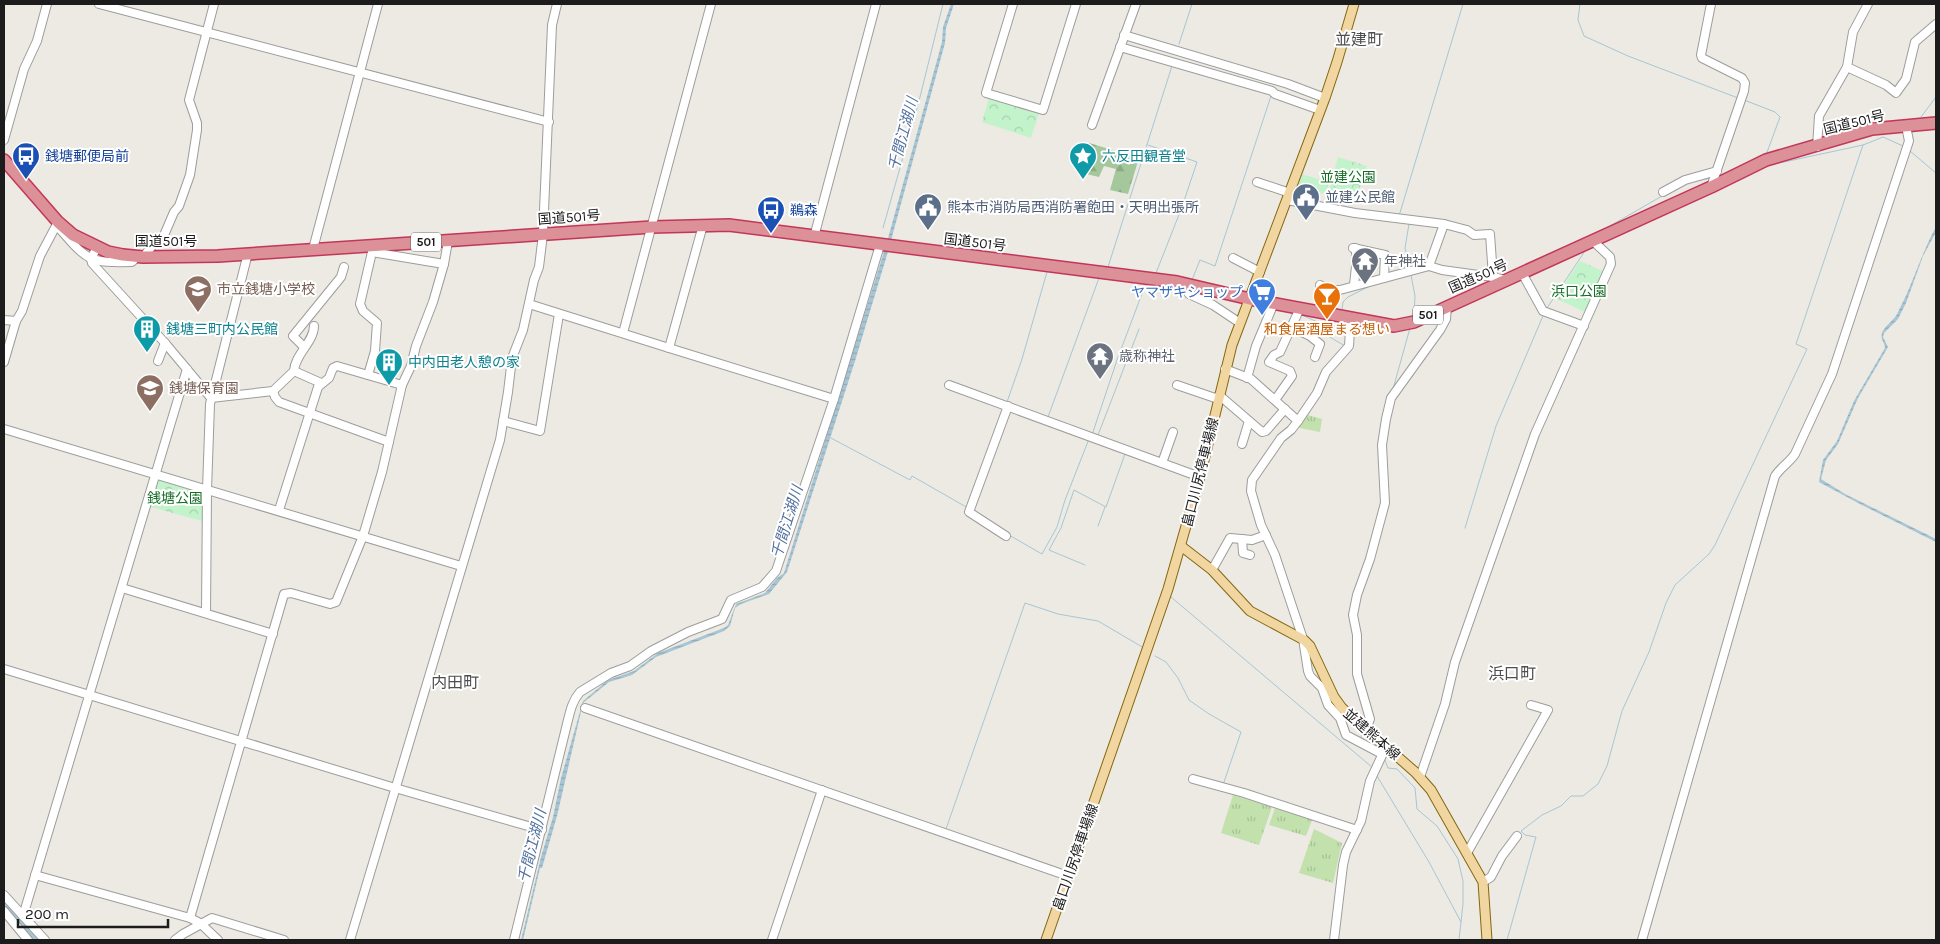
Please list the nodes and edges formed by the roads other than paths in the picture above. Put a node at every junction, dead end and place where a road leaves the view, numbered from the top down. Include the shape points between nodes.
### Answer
1 (47, 4) edge
2 (99, 4) edge
3 (214, 4) edge
4 (378, 4) edge
5 (557, 4) edge
6 (711, 4) edge
7 (876, 4) edge
8 (1013, 4) edge
9 (1076, 4) edge
10 (1136, 4) edge
11 (1354, 4) edge
12 (1711, 4) edge
13 (1868, 4) edge
14 (1936, 24) edge
15 (206, 32) junction
16 (1124, 35) junction
17 (1120, 47) junction
18 (1847, 67) junction
19 (360, 72) junction
20 (1325, 98) junction
21 (1320, 110) junction
22 (549, 122) junction
23 (1936, 122) edge
24 (1092, 125) dead end
25 (1906, 126) junction
26 (4, 140) edge
27 (1817, 147) junction
28 (4, 160) edge
29 (1717, 171) junction
30 (1258, 182) dead end
31 (1711, 187) junction
32 (1663, 192) dead end
33 (1288, 196) junction
34 (57, 223) junction
35 (1444, 224) junction
36 (703, 225) junction
37 (652, 227) junction
38 (543, 234) junction
39 (814, 237) junction
40 (448, 240) junction
41 (1593, 241) junction
42 (885, 246) junction
43 (96, 247) junction
44 (372, 249) junction
45 (313, 250) junction
46 (248, 253) junction
47 (140, 257) junction
48 (1233, 258) dead end
49 (91, 259) junction
50 (444, 264) junction
51 (1429, 266) junction
52 (344, 267) dead end
53 (1260, 272) junction
54 (1522, 273) junction
55 (1493, 277) junction
56 (1384, 278) junction
57 (1505, 280) junction
58 (1320, 285) dead end
59 (1354, 285) junction
60 (1329, 290) junction
61 (1189, 294) dead end
62 (1250, 299) junction
63 (1274, 303) junction
64 (529, 304) junction
65 (1447, 306) junction
66 (1300, 308) junction
67 (1317, 311) junction
68 (559, 314) junction
69 (1347, 317) junction
70 (4, 320) edge
71 (16, 320) junction
72 (1240, 323) junction
73 (314, 326) dead end
74 (1584, 326) junction
75 (1291, 327) junction
76 (623, 333) junction
77 (165, 343) junction
78 (304, 347) junction
79 (669, 348) junction
80 (1254, 354) junction
81 (1315, 357) dead end
82 (158, 361) dead end
83 (4, 362) edge
84 (1269, 362) junction
85 (187, 369) junction
86 (1225, 369) junction
87 (294, 371) junction
88 (368, 375) junction
89 (1247, 378) junction
90 (321, 383) junction
91 (402, 385) junction
92 (949, 385) dead end
93 (1177, 385) dead end
94 (273, 391) junction
95 (1218, 397) junction
96 (211, 398) junction
97 (834, 399) junction
98 (1275, 400) junction
99 (1008, 406) junction
100 (1285, 409) junction
101 (309, 413) junction
102 (1297, 419) junction
103 (504, 421) junction
104 (1249, 421) junction
105 (4, 430) edge
106 (1173, 432) dead end
107 (388, 442) junction
108 (1242, 444) dead end
109 (1162, 463) junction
110 (156, 474) junction
111 (1200, 477) junction
112 (207, 490) junction
113 (278, 510) junction
114 (1266, 535) junction
115 (363, 536) junction
116 (1006, 536) dead end
117 (1242, 539) junction
118 (1181, 546) junction
119 (1250, 555) dead end
120 (461, 566) junction
121 (1212, 570) junction
122 (122, 588) junction
123 (206, 613) junction
124 (273, 634) junction
125 (1303, 639) junction
126 (4, 669) edge
127 (89, 695) junction
128 (1532, 705) dead end
129 (585, 708) dead end
130 (1366, 730) junction
131 (242, 742) junction
132 (1383, 754) junction
133 (1420, 777) junction
134 (1193, 779) dead end
135 (395, 788) junction
136 (822, 790) junction
137 (542, 830) junction
138 (1357, 830) junction
139 (1518, 836) dead end
140 (1467, 854) junction
141 (35, 875) junction
142 (1068, 876) junction
143 (1483, 882) junction
144 (4, 895) edge
145 (4, 911) edge
146 (23, 916) junction
147 (190, 918) junction
148 (200, 924) junction
149 (28, 940) edge
150 (45, 940) edge
151 (175, 940) edge
152 (218, 940) edge
153 (284, 940) edge
154 (350, 940) edge
155 (514, 940) edge
156 (772, 940) edge
157 (1046, 940) edge
158 (1334, 940) edge
159 (1487, 940) edge
160 (1642, 940) edge

1 - 26 street
2 - 15 street
3 - 15 street
4 - 19 street
5 - 22 street via 552,25
6 - 37 street
7 - 39 street
8 - 9 street via 986,93 1043,110
10 - 16 street
11 - 20 main road, 畠口川尻停車場線
12 - 29 street via 1702,58 1742,78 1745,83
13 - 18 street via 1853,32
14 - 18 street via 1915,42 1906,79 1896,93
15 - 19 street
15 - 47 street via 189,100 197,123 190,175 162,240
16 - 17 street
16 - 20 street
17 - 21 street via 1272,91
17 - 24 street
18 - 27 street via 1819,116
19 - 22 street
19 - 45 street
20 - 21 main road, 畠口川尻停車場線
21 - 33 main road, 畠口川尻停車場線
22 - 38 street
23 - 25 highway, 国道501号 / 501
25 - 27 highway, 国道501号 / 501 via 1872,129
25 - 160 street via 1909,141 1832,374 1795,454 1775,476
27 - 31 highway, 国道501号 / 501 via 1766,160
28 - 34 highway, 国道501号 / 501
29 - 31 street
29 - 32 street via 1685,180
30 - 33 street
31 - 41 highway, 国道501号 / 501
33 - 35 street via 1355,212
33 - 53 main road, 畠口川尻停車場線
34 - 43 highway, 国道501号 / 501
34 - 49 street via 80,253
34 - 71 street via 40,256
35 - 51 street
35 - 55 street via 1474,234 1490,234
36 - 37 highway, 国道501号 / 501
36 - 39 highway, 国道501号 / 501 via 729,225
36 - 79 street
37 - 38 highway, 国道501号 / 501
37 - 76 street
38 - 40 highway, 国道501号 / 501
38 - 64 street via 539,267
39 - 42 highway, 国道501号 / 501
40 - 44 highway, 国道501号 / 501
40 - 50 street
41 - 54 highway, 国道501号 / 501
41 - 74 street via 1610,257 1611,264
42 - 62 highway, 国道501号 / 501 via 1163,280
42 - 97 street
43 - 47 highway, 国道501号 / 501
43 - 49 street
44 - 45 highway, 国道501号 / 501
44 - 50 street
44 - 88 street via 360,304 377,323 375,351
45 - 46 highway, 国道501号 / 501
46 - 47 highway, 国道501号 / 501
46 - 96 street
47 - 49 street via 132,262
48 - 53 street
49 - 77 street
50 - 91 street
51 - 55 street
51 - 56 street
52 - 78 street via 341,278 293,336
53 - 62 main road, 畠口川尻停車場線
54 - 57 highway, 国道501号 / 501
54 - 74 street via 1542,310
55 - 57 street
56 - 59 street
56 - 59 street via 1385,255 1354,248 1357,258
57 - 65 highway, 国道501号 / 501
58 - 60 street
59 - 60 street
60 - 67 street
61 - 72 street
62 - 63 highway, 国道501号 / 501
62 - 72 main road, 畠口川尻停車場線
63 - 66 highway, 国道501号 / 501
63 - 80 street
64 - 68 street
64 - 103 street via 524,330 512,358
65 - 69 highway, 国道501号 / 501 via 1414,322 1394,326
65 - 130 street via 1446,319 1440,330 1391,398 1386,419 1382,445 1385,503 1353,615 1358,674 1370,719
66 - 67 highway, 国道501号 / 501
66 - 75 street
67 - 69 highway, 国道501号 / 501
68 - 76 street
68 - 103 street via 540,430
69 - 102 street via 1349,346 1326,372 1317,392
70 - 71 street
71 - 83 street
72 - 86 main road, 畠口川尻停車場線
73 - 78 street via 314,332
74 - 133 street via 1535,434 1455,662 1445,704
75 - 81 street via 1320,344
75 - 84 street via 1280,352
76 - 79 street
77 - 82 street
77 - 85 street
78 - 87 street
79 - 97 street
80 - 84 street
80 - 89 street
84 - 98 street via 1290,371 1292,376
85 - 96 street
85 - 110 street
86 - 89 street
86 - 95 main road, 畠口川尻停車場線
87 - 90 street
87 - 94 street
88 - 90 street via 338,366
88 - 91 street
89 - 98 street
90 - 101 street
91 - 107 street
92 - 99 street
93 - 95 street
94 - 96 street
94 - 101 street via 279,402
95 - 104 street
95 - 111 main road, 畠口川尻停車場線
96 - 112 street
97 - 137 street via 776,571 762,587 731,600 722,619 651,651 580,692 572,703
98 - 100 street
99 - 109 street
99 - 116 street via 969,512
100 - 102 street
100 - 104 street via 1266,431 1262,432
101 - 107 street
101 - 113 street
102 - 114 street via 1252,480 1250,490
103 - 120 street
104 - 108 street
105 - 110 street
106 - 109 street
107 - 115 street
109 - 111 street
110 - 112 street
110 - 122 street
111 - 118 main road, 畠口川尻停車場線
112 - 113 street
112 - 123 street
113 - 115 street
114 - 117 street via 1252,540
114 - 125 street
115 - 120 street
115 - 124 street via 336,602 330,604 285,593
117 - 119 street via 1243,553
117 - 121 street via 1230,538
118 - 121 main road, 並建熊本線
118 - 142 main road, 畠口川尻停車場線
120 - 135 street
121 - 125 main road, 並建熊本線 via 1250,611
122 - 123 street
122 - 127 street
123 - 124 street
124 - 131 street
125 - 130 main road, 並建熊本線 via 1310,646 1334,697
125 - 132 street via 1310,676 1319,683 1328,705 1340,718 1346,735
126 - 127 street
127 - 131 street
127 - 141 street
128 - 140 street via 1548,710
129 - 136 street
130 - 132 main road, 並建熊本線
131 - 135 street
131 - 147 street
132 - 133 main road, 並建熊本線
132 - 138 street via 1370,781
133 - 140 main road, 並建熊本線 via 1431,790
134 - 138 street
135 - 137 street
135 - 154 street
136 - 142 street
136 - 156 street
137 - 155 street
138 - 158 street via 1343,865
139 - 143 street via 1502,856 1491,878
140 - 143 main road, 並建熊本線
141 - 146 street
141 - 147 street
142 - 157 main road, 畠口川尻停車場線
143 - 159 main road, 並建熊本線
144 - 146 street
145 - 149 street
146 - 150 street
147 - 148 street
148 - 151 street
148 - 152 street
148 - 153 street via 212,918

